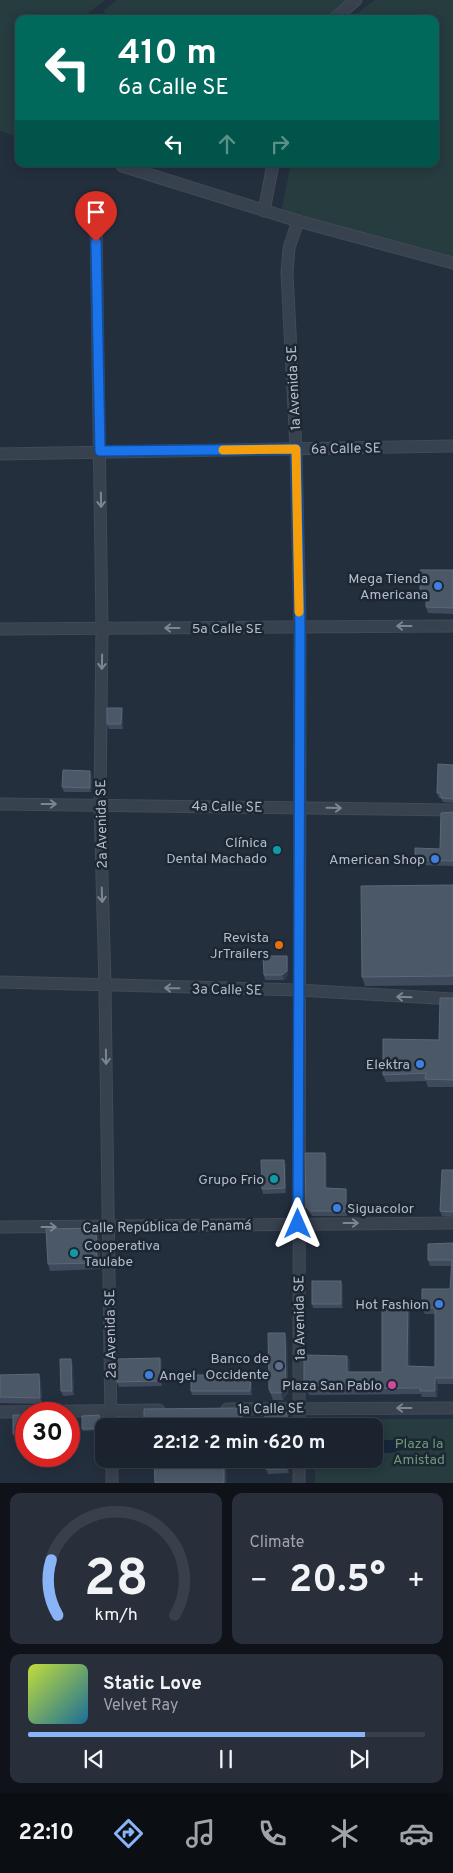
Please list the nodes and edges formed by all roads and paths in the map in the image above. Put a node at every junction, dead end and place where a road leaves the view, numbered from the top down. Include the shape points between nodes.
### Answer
1 (356, 0) edge
2 (339, 15) edge
3 (125, 167) edge
4 (271, 167) edge
5 (264, 211) junction
6 (298, 221) junction
7 (96, 222) dead end
8 (453, 263) edge
9 (453, 446) edge
10 (296, 449) junction
11 (100, 451) junction
12 (0, 454) edge
13 (453, 626) edge
14 (300, 627) junction
15 (102, 628) junction
16 (0, 629) edge
17 (0, 804) edge
18 (100, 804) junction
19 (298, 807) junction
20 (453, 810) edge
21 (0, 982) edge
22 (105, 986) junction
23 (298, 990) junction
24 (453, 999) edge
25 (453, 1223) edge
26 (298, 1224) junction
27 (109, 1226) junction
28 (0, 1227) edge
29 (300, 1407) junction
30 (453, 1408) edge
31 (210, 1409) edge
32 (171, 1410) edge
33 (111, 1411) junction
34 (0, 1412) edge
35 (111, 1418) edge
36 (299, 1418) edge
37 (112, 1468) edge
38 (299, 1468) edge
39 (112, 1483) edge
40 (299, 1483) edge

1 - 2 street
3 - 5 street
4 - 5 street
5 - 6 street
6 - 8 street
6 - 10 street, 1a Avenida SE via 289,248 287,272
7 - 11 street, 2a Avenida SE
9 - 10 street, 6a Calle SE
10 - 11 street, 6a Calle SE
10 - 14 street, 1a Avenida SE
11 - 12 street, 6a Calle SE
11 -> 15 street, 2a Avenida SE
13 -> 14 street, 5a Calle SE
14 -> 15 street, 5a Calle SE
14 - 19 street, 1a Avenida SE
15 - 16 street, 5a Calle SE
15 -> 18 street, 2a Avenida SE
17 -> 18 street, 4a Calle SE
18 - 19 street, 4a Calle SE
18 -> 22 street, 2a Avenida SE
19 -> 20 street, 4a Calle SE
19 - 23 street, 1a Avenida SE
21 - 22 street, 3a Calle SE
23 -> 22 street, 3a Calle SE
22 -> 27 street, 2a Avenida SE
24 -> 23 street, 3a Calle SE
23 - 26 street, 1a Avenida SE
26 -> 25 street, Calle República de Panamá
26 - 27 street, Calle República de Panamá
26 - 29 street, 1a Avenida SE
28 -> 27 street, Calle República de Panamá
27 - 33 street, 2a Avenida SE
30 -> 29 street, 1a Calle SE
29 - 31 street, 1a Calle SE
29 - 36 street, 1a Avenida SE
32 - 33 street
33 - 34 street
33 - 35 street, 2a Avenida SE
37 - 39 street
38 - 40 street

